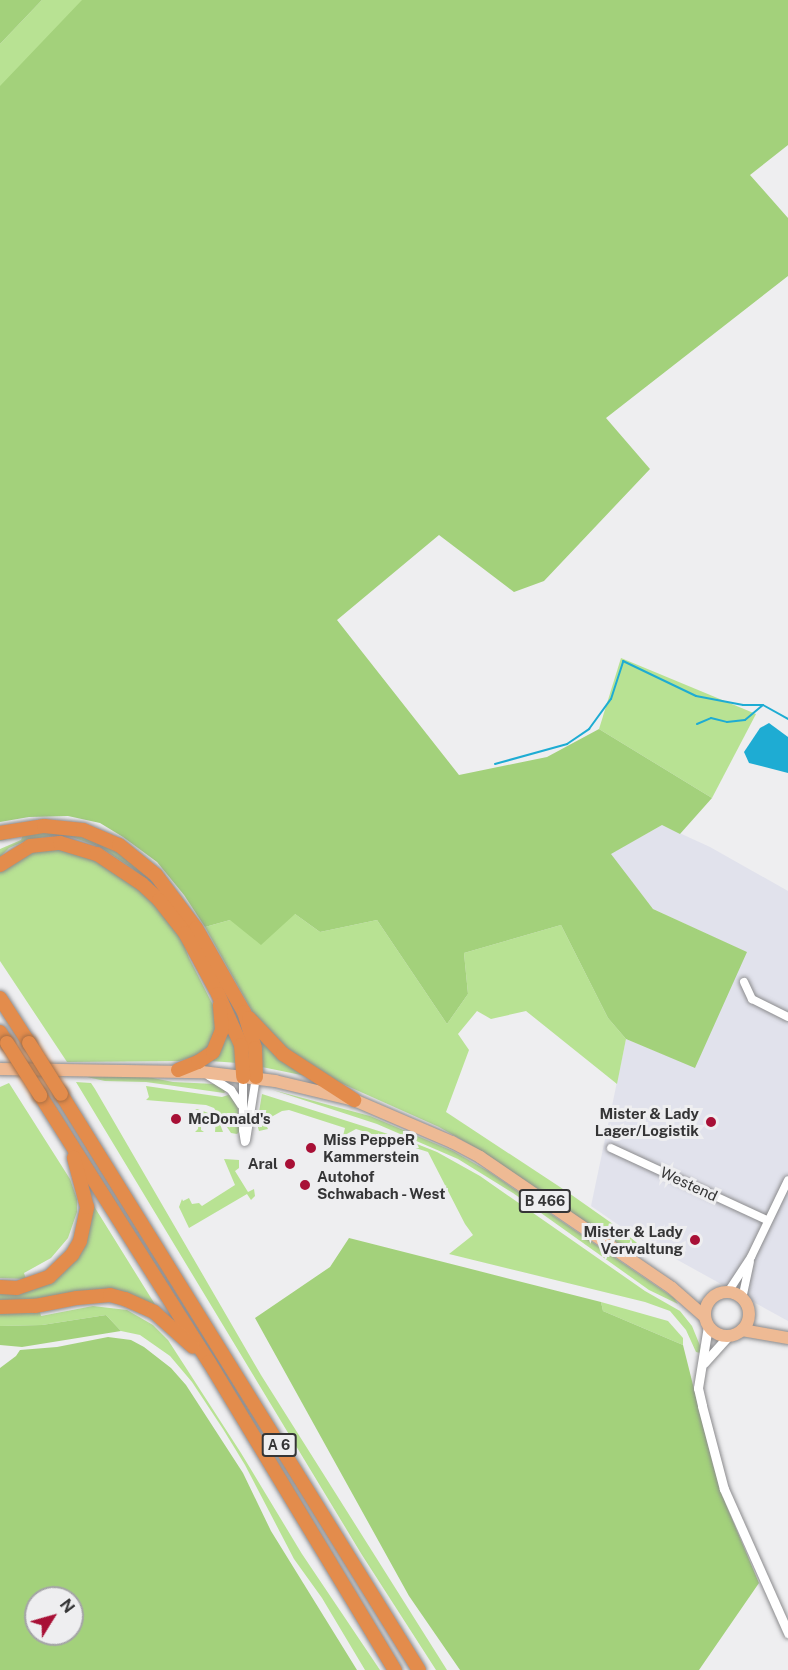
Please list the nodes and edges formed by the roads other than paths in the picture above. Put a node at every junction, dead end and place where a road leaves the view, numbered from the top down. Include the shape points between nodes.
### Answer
1 (0, 833) edge
2 (0, 865) edge
3 (744, 982) dead end
4 (0, 991) edge
5 (218, 994) junction
6 (3, 1002) edge
7 (244, 1012) junction
8 (788, 1017) edge
9 (4, 1037) edge
10 (0, 1069) edge
11 (178, 1070) junction
12 (202, 1072) junction
13 (250, 1077) junction
14 (354, 1100) junction
15 (242, 1108) junction
16 (67, 1136) junction
17 (611, 1148) dead end
18 (788, 1180) edge
19 (767, 1220) junction
20 (751, 1257) junction
21 (0, 1287) edge
22 (672, 1288) junction
23 (728, 1292) junction
24 (712, 1298) junction
25 (742, 1299) junction
26 (0, 1307) edge
27 (749, 1314) junction
28 (707, 1322) junction
29 (742, 1330) junction
30 (728, 1336) junction
31 (788, 1338) edge
32 (208, 1362) junction
33 (702, 1365) junction
34 (788, 1633) edge
35 (395, 1670) edge
36 (419, 1670) edge

1 - 7 highway via 64,826 101,836 136,857 184,910
2 - 5 highway via 20,850 47,842 79,846 113,862 142,884 173,916
3 - 8 street via 752,999
4 - 6 highway
5 - 11 highway via 222,1030 217,1045 207,1057
5 - 13 highway via 238,1035
6 - 36 highway, A 6, bridge
7 - 13 highway via 255,1048
7 - 14 highway via 283,1054
9 - 16 highway, A 6, bridge
10 - 11 main road, B 466
11 - 12 main road, B 466
12 - 13 main road, B 466
12 - 15 street via 231,1090
13 - 14 main road, B 466
13 - 15 street
13 - 15 street via 245,1142
14 - 22 main road, B 466 via 480,1157
16 - 21 highway via 87,1207 80,1241 72,1255 49,1277 17,1288
16 - 32 highway, A 6
17 - 19 street, Westend
18 - 19 street
19 - 20 street
20 - 23 street
20 - 25 street
22 - 24 main road, B 466
22 - 28 main road, B 466
23 - 24 main road
23 - 25 main road
24 - 28 main road
25 - 27 main road
26 - 32 highway via 35,1306 96,1295 125,1299 154,1312
27 - 29 main road
27 - 31 main road via 766,1328
28 - 30 main road via 717,1334
28 - 33 street
29 - 30 main road
29 - 31 main road
30 - 33 street
32 - 35 highway, A 6
33 - 34 street via 698,1388 724,1489

